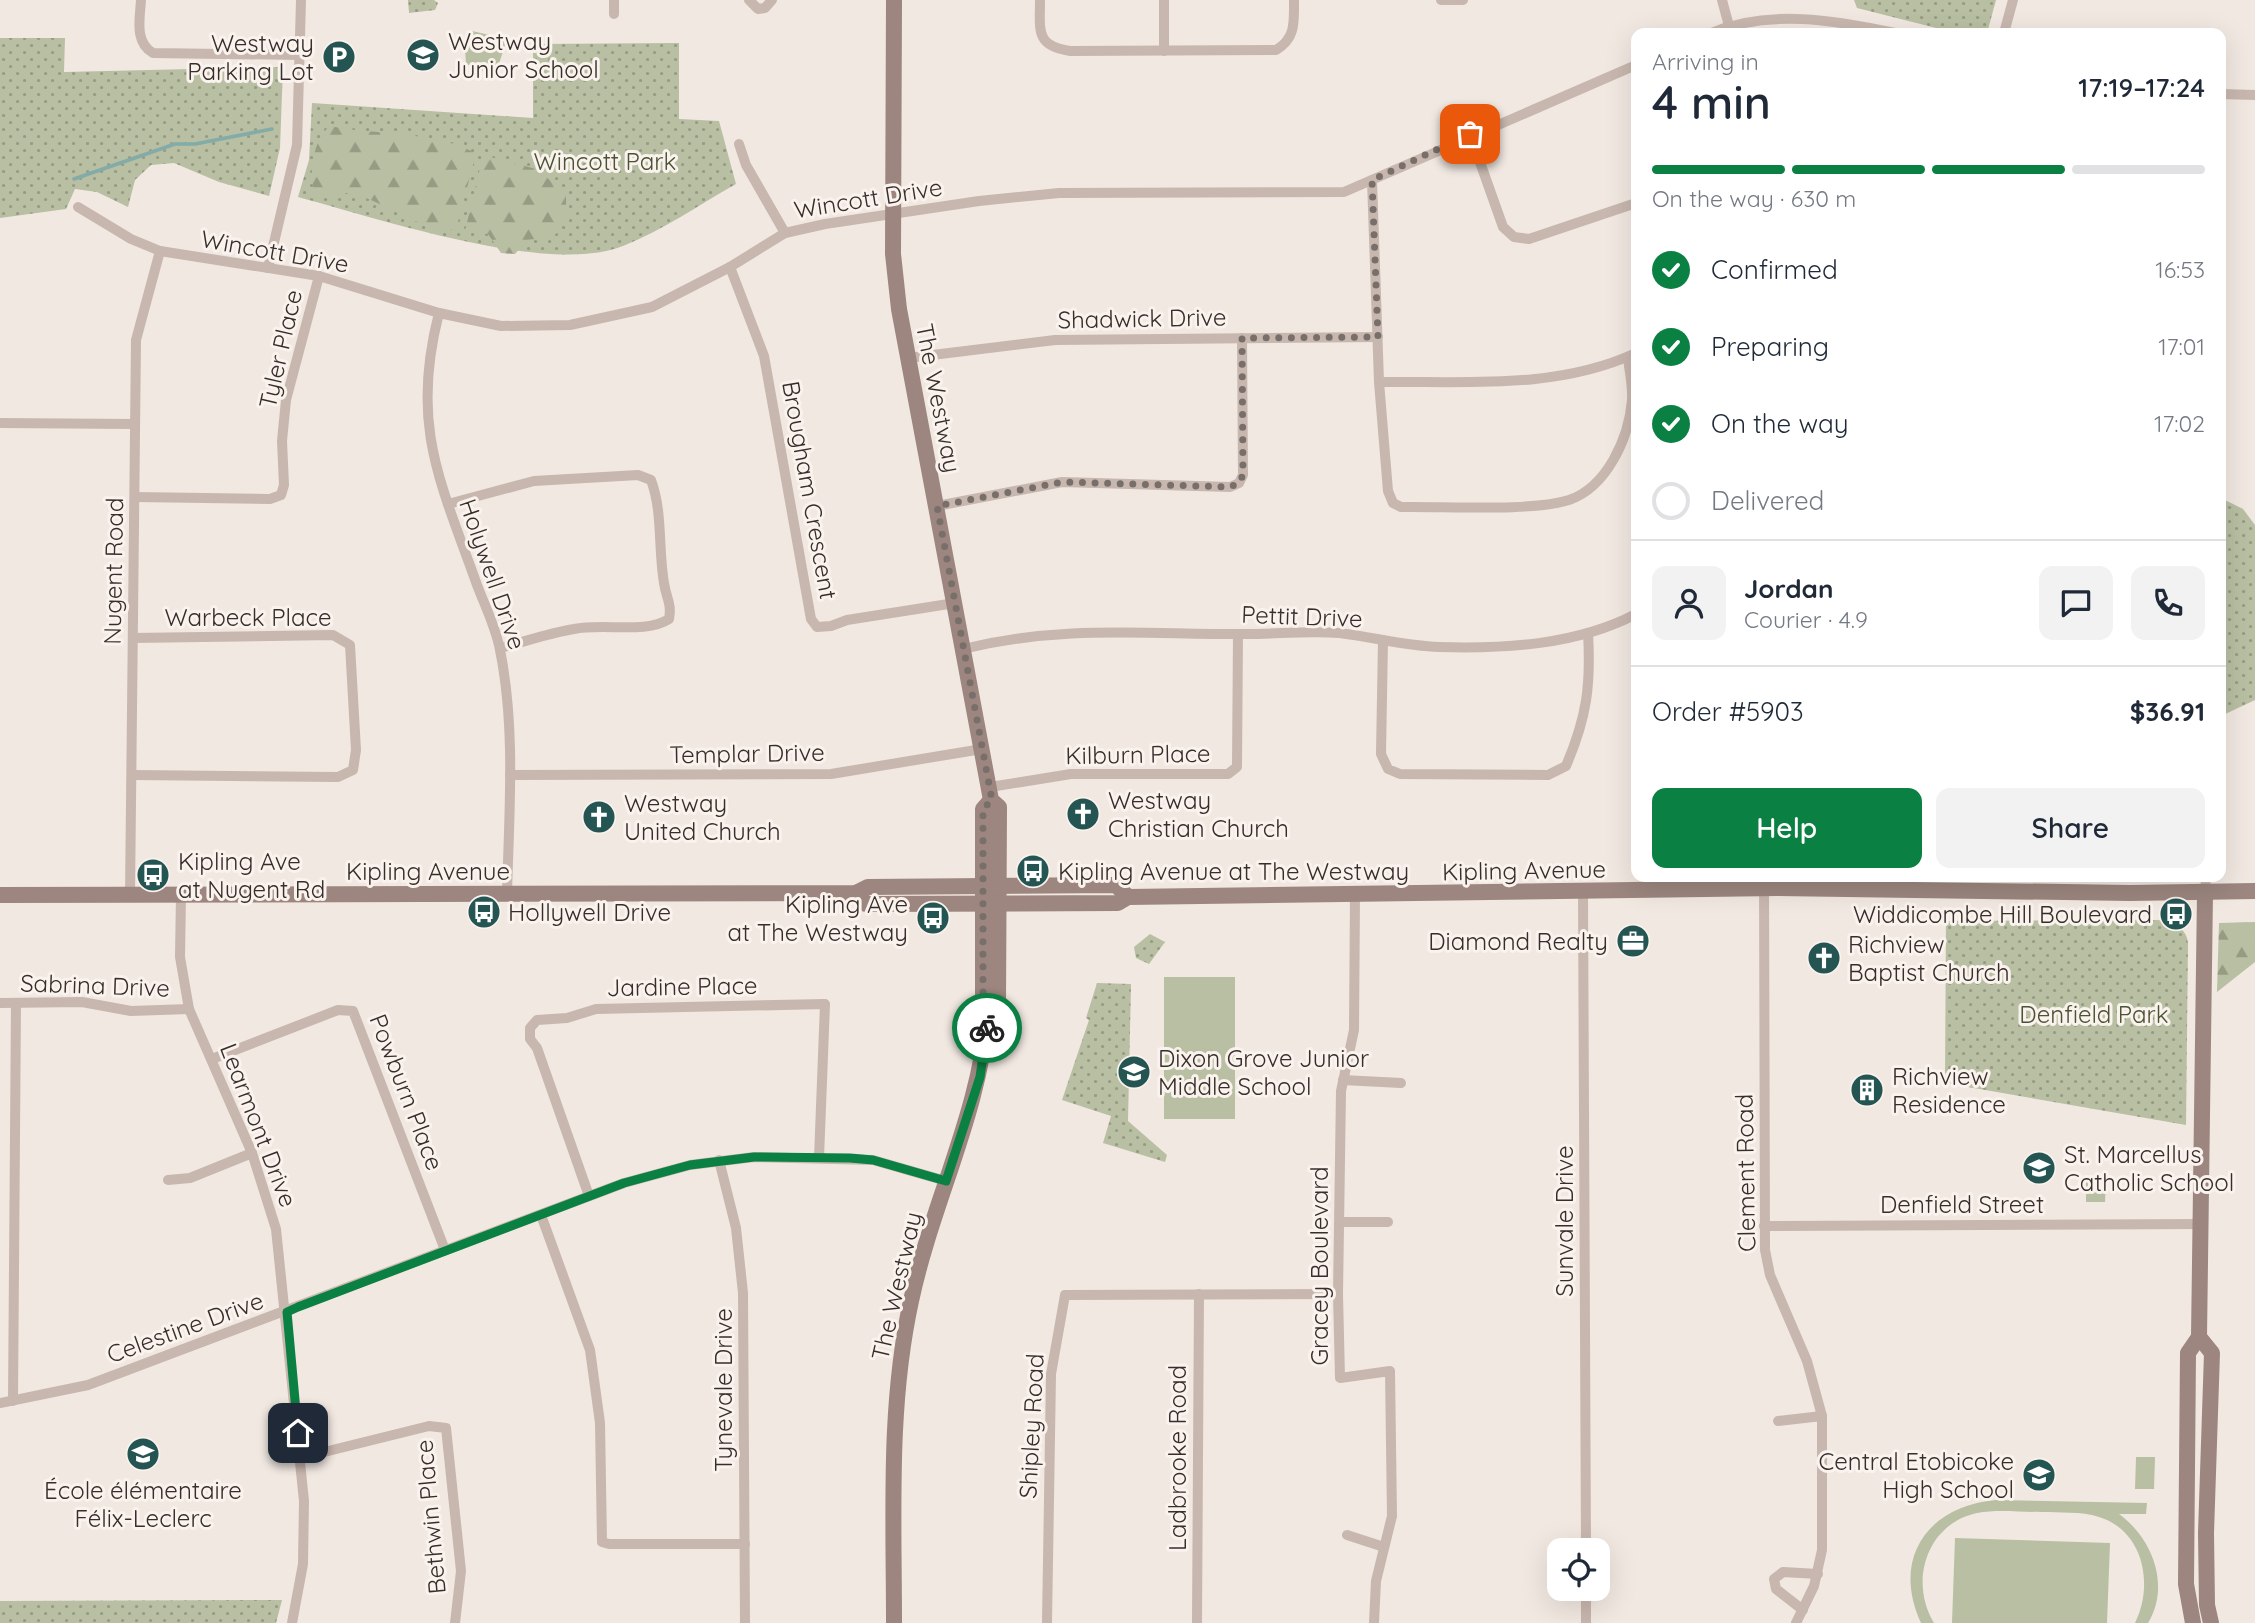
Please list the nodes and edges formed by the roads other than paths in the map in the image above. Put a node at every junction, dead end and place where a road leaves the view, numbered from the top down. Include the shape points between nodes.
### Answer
1 (141, 0) edge
2 (301, 0) edge
3 (614, 0) edge
4 (749, 0) edge
5 (772, 0) edge
6 (894, 0) edge
7 (1040, 0) edge
8 (1164, 0) edge
9 (1294, 0) edge
10 (1441, 0) edge
11 (1463, 0) edge
12 (1722, 0) edge
13 (2013, 0) edge
14 (614, 14) dead end
15 (1729, 26) junction
16 (1724, 28) edge
17 (1870, 28) edge
18 (2005, 28) edge
19 (1164, 51) junction
20 (300, 55) junction
21 (1631, 67) edge
22 (2226, 94) edge
23 (2255, 95) edge
24 (1470, 134) junction
25 (739, 144) dead end
26 (1372, 180) junction
27 (1631, 205) edge
28 (78, 207) dead end
29 (892, 215) junction
30 (785, 233) junction
31 (160, 251) junction
32 (730, 267) junction
33 (268, 268) junction
34 (319, 276) junction
35 (439, 313) junction
36 (1378, 337) junction
37 (1242, 338) junction
38 (1631, 355) edge
39 (908, 358) junction
40 (1379, 382) junction
41 (1631, 404) edge
42 (0, 423) edge
43 (134, 424) junction
44 (135, 497) junction
45 (448, 504) junction
46 (937, 506) junction
47 (955, 603) junction
48 (1631, 617) edge
49 (1588, 633) junction
50 (1238, 635) junction
51 (133, 638) junction
52 (1383, 640) junction
53 (500, 648) junction
54 (964, 649) junction
55 (982, 749) junction
56 (133, 775) junction
57 (510, 775) junction
58 (991, 793) junction
59 (1764, 882) edge
60 (2206, 885) edge
61 (982, 886) junction
62 (1000, 886) junction
63 (2255, 891) edge
64 (1583, 892) junction
65 (856, 893) junction
66 (507, 894) junction
67 (1355, 894) junction
68 (0, 895) edge
69 (130, 895) junction
70 (181, 895) junction
71 (1128, 897) junction
72 (982, 904) junction
73 (1000, 904) junction
74 (0, 1003) edge
75 (16, 1003) junction
76 (189, 1009) junction
77 (988, 1009) junction
78 (212, 1059) junction
79 (1343, 1080) junction
80 (1401, 1083) dead end
81 (252, 1153) junction
82 (819, 1158) junction
83 (719, 1160) junction
84 (168, 1180) dead end
85 (946, 1181) junction
86 (589, 1196) junction
87 (0, 1203) edge
88 (14, 1203) junction
89 (541, 1215) junction
90 (1341, 1222) junction
91 (1388, 1222) dead end
92 (2203, 1224) junction
93 (1764, 1226) junction
94 (445, 1251) junction
95 (1199, 1294) junction
96 (1338, 1294) junction
97 (287, 1312) junction
98 (2199, 1337) junction
99 (13, 1401) junction
100 (0, 1403) edge
101 (1822, 1416) junction
102 (1778, 1421) dead end
103 (300, 1458) junction
104 (1347, 1535) dead end
105 (1586, 1538) edge
106 (745, 1544) junction
107 (1384, 1547) junction
108 (1818, 1574) junction
109 (1586, 1601) edge
110 (2207, 1605) junction
111 (1803, 1610) junction
112 (2192, 1616) edge
113 (295, 1622) edge
114 (455, 1623) edge
115 (744, 1623) edge
116 (894, 1623) edge
117 (1047, 1623) edge
118 (1197, 1623) edge
119 (1374, 1623) edge
120 (1586, 1623) edge
121 (1796, 1623) edge
122 (2211, 1623) edge

1 - 20 street via 141,42 153,53
2 - 20 street
3 - 14 street
4 - 5 street via 758,9
6 - 29 main road, The Westway
7 - 19 street via 1040,31 1055,49
8 - 19 street
9 - 19 street via 1294,29 1289,42 1276,50
10 - 11 street
12 - 15 street
13 - 18 street
15 - 16 street
15 - 17 street via 1824,19
20 - 33 street via 297,145
21 - 24 street, Wincott Drive
22 - 23 street
24 - 26 street, Wincott Drive
24 - 27 street via 1503,227 1514,237 1529,239
25 - 30 street
26 - 29 street, Wincott Drive via 1328,194 1059,193
26 - 36 street
28 - 31 street, Wincott Drive
29 - 30 street, Wincott Drive
29 - 39 main road, The Westway via 896,283
30 - 32 street, Wincott Drive
31 - 33 street, Wincott Drive
31 - 43 street, Nugent Road via 136,340
32 - 35 street, Wincott Drive via 652,307 580,324 501,327
32 - 47 street, Brougham Crescent via 764,356 811,619 817,627 831,626
33 - 34 street, Wincott Drive
34 - 35 street, Wincott Drive
34 - 44 street, Tyler Place via 286,400 281,495 270,499
35 - 45 street, Holywell Drive via 426,378 426,418 432,458
36 - 37 street, Shadwick Drive
36 - 40 street
37 - 39 street, Shadwick Drive via 1055,340
37 - 46 street via 1243,475 1239,483 1230,487 1062,482
38 - 40 street via 1583,372 1534,380
39 - 46 main road, The Westway
40 - 41 street via 1388,491 1393,503 1401,507 1569,500 1599,482 1625,435
42 - 43 street
43 - 44 street, Nugent Road
44 - 51 street, Nugent Road
45 - 53 street, Holywell Drive
45 - 53 street via 534,481 638,475 651,480 657,494 664,585 672,605 669,619 656,627 574,629
46 - 47 main road, The Westway
47 - 54 main road, The Westway
48 - 49 street, Pettit Drive
49 - 52 street, Pettit Drive via 1555,642 1472,646
49 - 52 street via 1591,681 1587,710 1566,766 1548,775 1400,774 1388,769 1381,754
50 - 52 street, Pettit Drive via 1337,633
50 - 54 street, Pettit Drive via 1097,630 1037,635
50 - 58 street, Kilburn Place via 1237,767 1228,774 1072,774
51 - 56 street, Nugent Road
51 - 56 street, Warbeck Place via 333,635 344,639 350,645 356,750 353,770 338,777
53 - 57 street, Holywell Drive
54 - 55 main road, The Westway
55 - 57 street, Templar Drive via 831,774
55 - 58 main road, The Westway
56 - 69 street, Nugent Road
57 - 66 street, Holywell Drive
58 - 61 main road, The Westway via 983,809
58 - 62 main road, The Westway via 999,807
59 - 60 main road, Kipling Avenue
59 - 64 main road, Kipling Avenue
59 - 93 street, Clement Road
60 - 63 main road, Kipling Avenue
60 - 92 main road
61 - 62 main road, Kipling Avenue
61 - 65 main road, Kipling Avenue via 868,887
61 - 72 main road, The Westway
62 - 71 main road, Kipling Avenue via 1115,885
62 - 73 main road, The Westway
64 - 67 main road, Kipling Avenue
64 - 105 street, Sunvale Drive
65 - 66 main road, Kipling Avenue
65 - 72 main road, Kipling Avenue via 866,904
66 - 70 main road, Kipling Avenue
67 - 71 main road, Kipling Avenue
67 - 79 street, Gracey Boulevard via 1354,1030
68 - 69 main road, Kipling Avenue
69 - 70 main road, Kipling Avenue
70 - 76 street, Learmont Drive via 180,957
71 - 73 main road, Kipling Avenue via 1118,903
72 - 73 main road, Kipling Avenue
72 - 77 main road, The Westway via 983,1003
73 - 77 main road, The Westway via 998,1003
74 - 75 street, Sabrina Drive
75 - 76 street, Sabrina Drive via 82,1002 131,1011
75 - 88 street
76 - 78 street, Learmont Drive
77 - 85 main road, The Westway via 980,1077
78 - 81 street, Learmont Drive
78 - 94 street, Powburn Place via 338,1010 353,1011
79 - 80 street
79 - 90 street, Gracey Boulevard
81 - 84 street via 190,1178
81 - 97 street, Learmont Drive via 276,1229
82 - 83 street, Celestine Drive
82 - 85 street, Celestine Drive via 873,1160
82 - 86 street, Jardine Place via 825,1004 596,1009 567,1018 537,1020 530,1028 530,1040 537,1048
83 - 86 street, Celestine Drive via 643,1176
83 - 106 street, Tynevale Drive via 741,1260
85 - 116 main road, The Westway via 912,1292 898,1377
86 - 89 street, Celestine Drive
87 - 88 street
88 - 99 street
89 - 94 street, Celestine Drive
89 - 106 street via 590,1350 600,1423 602,1542
90 - 91 street
90 - 96 street, Gracey Boulevard
92 - 93 street, Denfield Street
92 - 98 main road
93 - 101 street, Clement Road via 1770,1275 1807,1360
94 - 97 street, Celestine Drive
95 - 96 street, Shipley Road
95 - 117 street, Shipley Road via 1065,1295 1051,1374
95 - 118 street, Ladbrooke Road
96 - 107 street, Gracey Boulevard via 1340,1378 1390,1371 1392,1516
97 - 99 street, Celestine Drive via 88,1385
97 - 103 street, Learmont Drive
98 - 110 main road via 2212,1353
98 - 112 main road via 2188,1353 2186,1584
99 - 100 street, Celestine Drive
101 - 102 street
101 - 108 street, Clement Road
103 - 113 street, Learmont Drive via 304,1543
103 - 114 street, Bethwin Place via 429,1426 446,1428 461,1571
104 - 107 street
106 - 115 street, Tynevale Drive
107 - 119 street, Gracey Boulevard
108 - 111 street, Clement Road
108 - 111 street via 1783,1572 1773,1579 1776,1589
109 - 120 street
110 - 112 main road
110 - 122 main road
111 - 121 street, Clement Road

